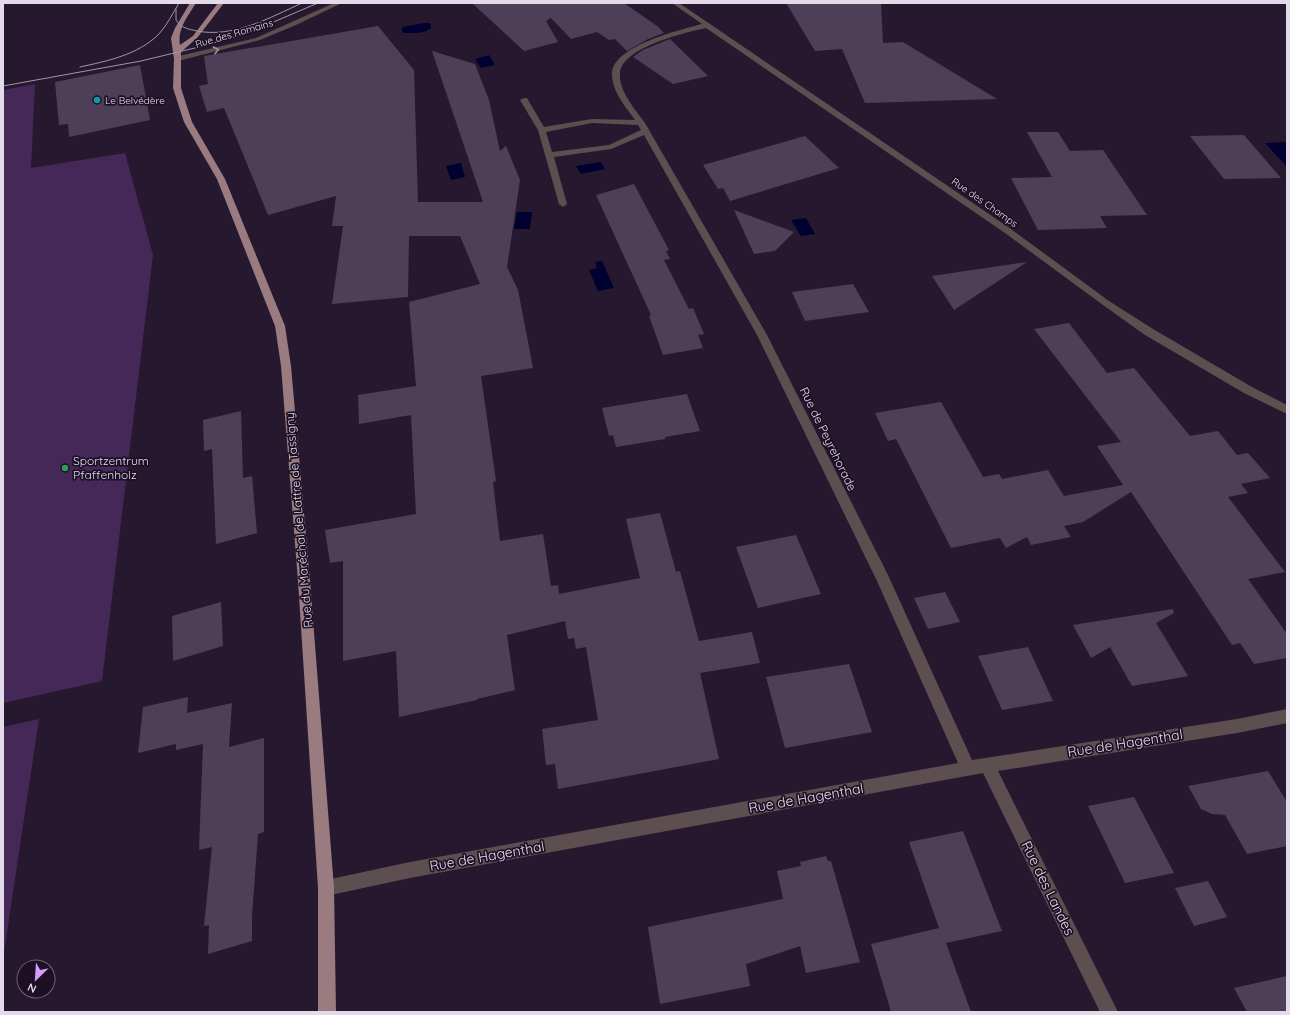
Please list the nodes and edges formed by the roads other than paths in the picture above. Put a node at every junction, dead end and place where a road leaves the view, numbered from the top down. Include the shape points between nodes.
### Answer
1 (193, 3) edge
2 (221, 3) edge
3 (339, 3) edge
4 (675, 3) edge
5 (708, 25) junction
6 (177, 55) junction
7 (524, 100) dead end
8 (643, 127) junction
9 (542, 130) junction
10 (549, 155) junction
11 (563, 204) dead end
12 (1287, 410) edge
13 (1287, 716) edge
14 (987, 765) junction
15 (968, 769) junction
16 (326, 888) junction
17 (327, 1012) edge
18 (1109, 1012) edge

1 - 6 main road, Rue du Maréchal de Lattre de Tassigny via 178,28 175,38
2 - 6 main road via 200,32
6 -> 3 street, Rue des Romains via 258,38
4 - 5 street, Rue des Champs
5 - 8 street, Rue de Peyrehorade via 641,47 624,57 619,64 616,71 621,91
5 - 12 street, Rue des Champs via 1008,231 1149,332
6 - 16 main road, Rue du Maréchal de Lattre de Tassigny via 177,88 188,122 221,179 280,326 286,366 304,581
7 - 9 street
8 - 9 street via 592,121
8 - 10 street via 611,147
8 - 15 street, Rue de Peyrehorade via 762,335 883,579
9 - 10 street
10 - 11 street
13 - 14 street, Rue de Hagenthal
14 - 15 street, Rue de Hagenthal
14 - 18 street, Rue des Landes
15 - 16 street, Rue de Hagenthal via 410,870
16 - 17 main road, Rue du Maréchal de Lattre de Tassigny

